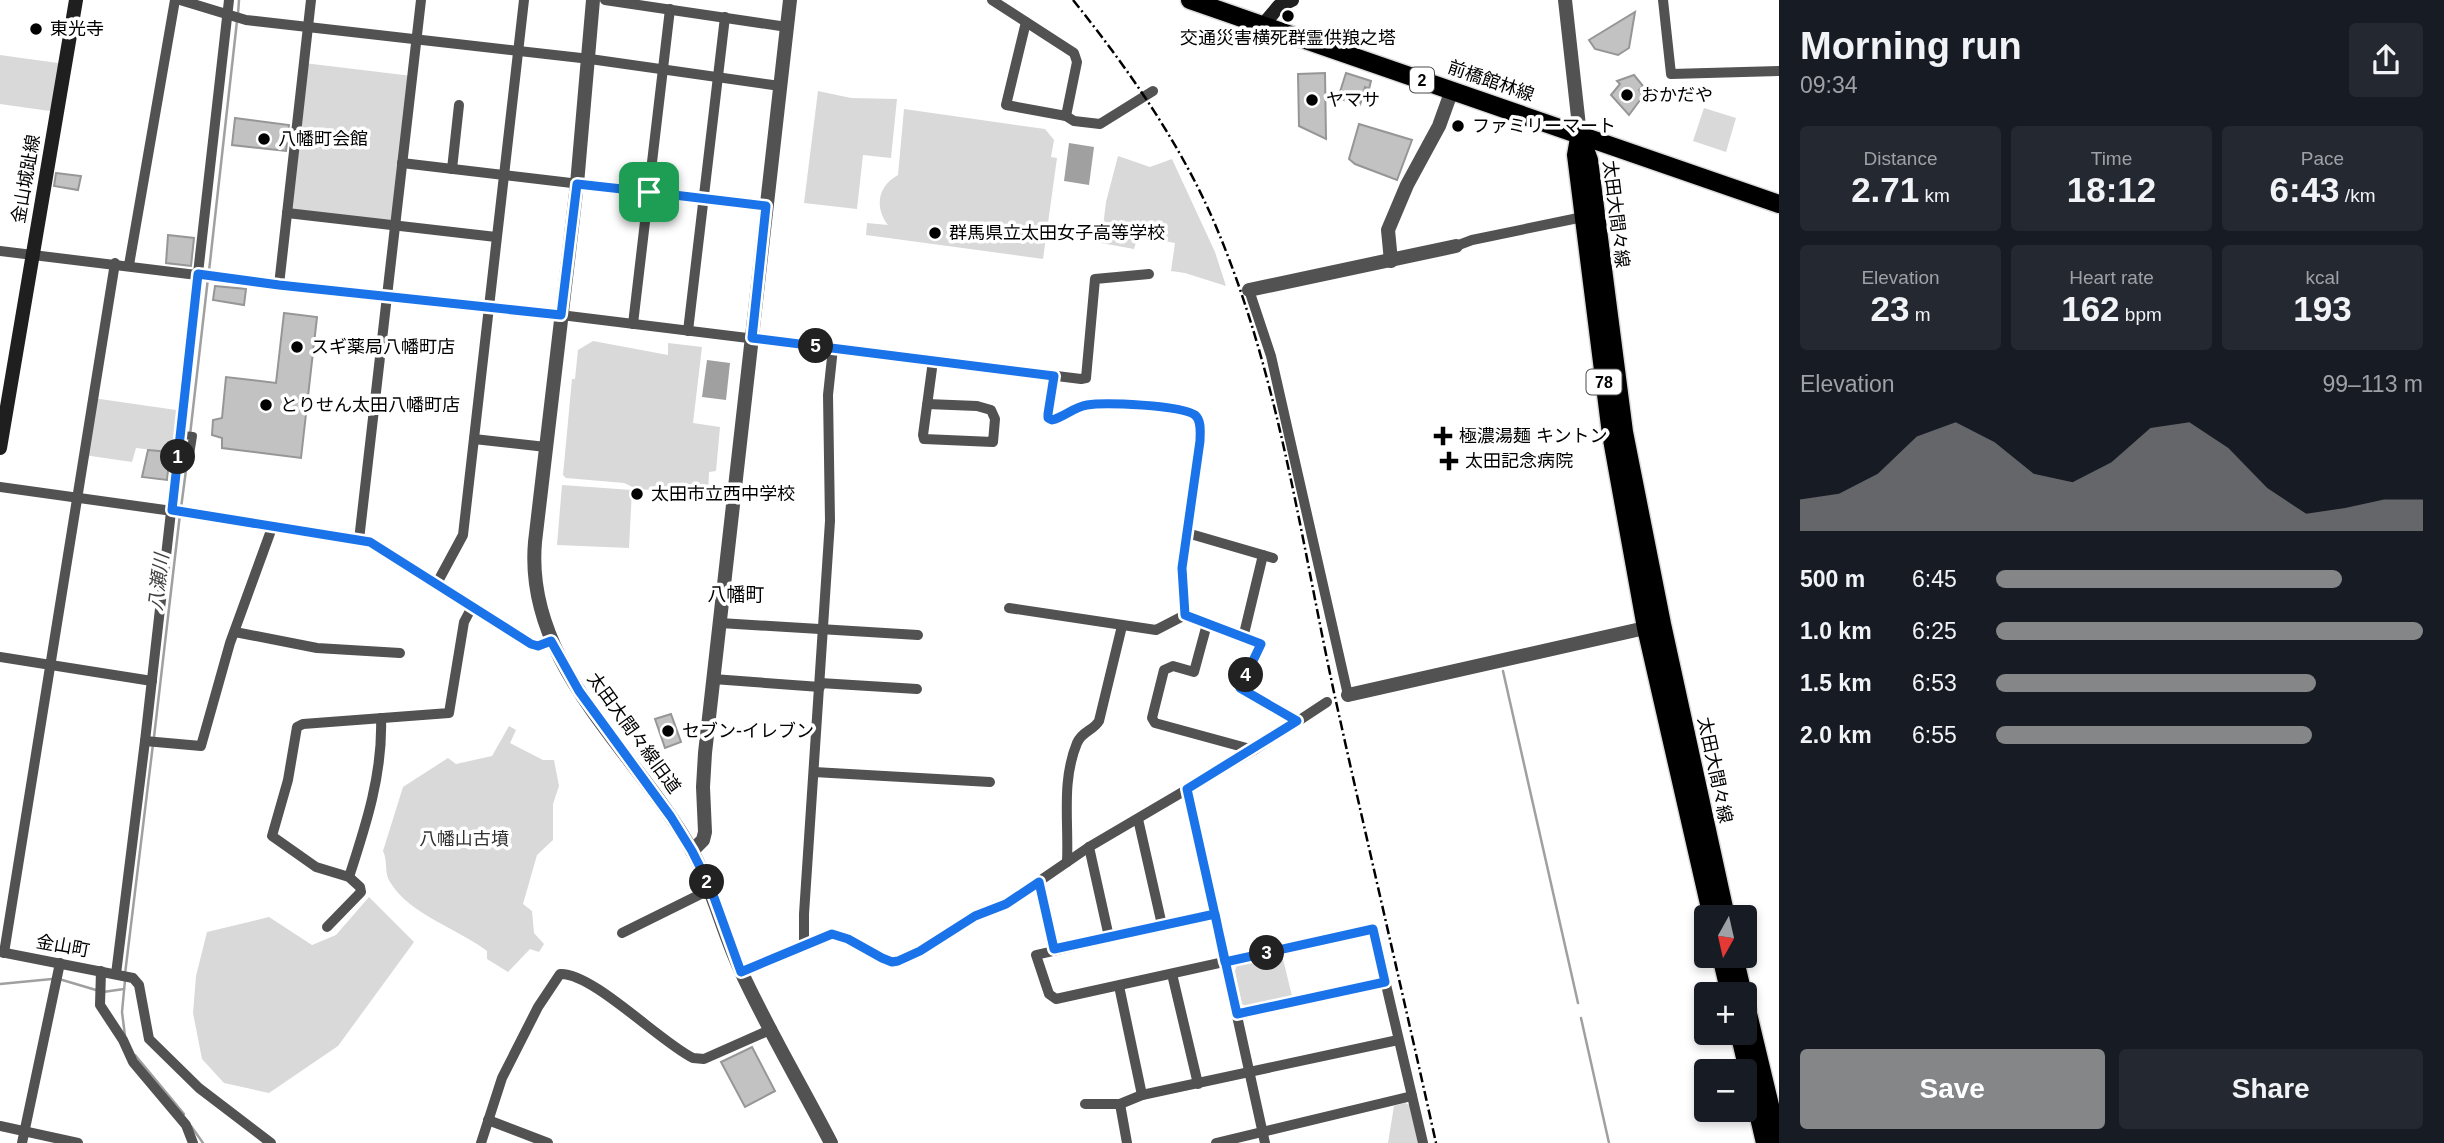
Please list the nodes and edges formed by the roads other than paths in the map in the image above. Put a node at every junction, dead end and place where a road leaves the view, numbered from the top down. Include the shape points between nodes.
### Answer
1 (76, 0) edge
2 (178, 0) edge
3 (229, 0) edge
4 (311, 0) edge
5 (421, 0) edge
6 (524, 0) edge
7 (593, 0) edge
8 (605, 0) edge
9 (790, 0) edge
10 (992, 0) edge
11 (1292, 0) edge
12 (1565, 0) edge
13 (1663, 0) edge
14 (1201, 2) edge
15 (686, 6) edge
16 (670, 9) junction
17 (228, 16) junction
18 (725, 18) junction
19 (1026, 22) junction
20 (1263, 25) junction
21 (787, 27) junction
22 (307, 28) junction
23 (416, 41) junction
24 (517, 50) junction
25 (590, 59) junction
26 (663, 70) junction
27 (1779, 71) edge
28 (718, 78) junction
29 (780, 86) junction
30 (1452, 90) junction
31 (1153, 91) dead end
32 (459, 105) dead end
33 (1066, 116) junction
34 (1580, 135) junction
35 (402, 163) junction
36 (452, 169) junction
37 (504, 175) junction
38 (577, 184) junction
39 (649, 192) junction
40 (704, 199) junction
41 (1779, 204) edge
42 (766, 206) junction
43 (287, 213) junction
44 (1583, 217) junction
45 (396, 225) junction
46 (496, 237) junction
47 (1456, 247) joint
48 (0, 251) edge
49 (33, 255) junction
50 (1391, 261) junction
51 (115, 263) junction
52 (129, 265) junction
53 (198, 274) junction
54 (1149, 274) dead end
55 (279, 285) junction
56 (1250, 290) joint
57 (387, 295) junction
58 (488, 306) junction
59 (561, 315) junction
60 (633, 324) junction
61 (688, 331) junction
62 (752, 338) junction
63 (833, 348) junction
64 (933, 361) junction
65 (1054, 376) junction
66 (927, 404) junction
67 (474, 439) junction
68 (546, 447) junction
69 (0, 448) edge
70 (0, 486) edge
71 (77, 499) junction
72 (172, 510) junction
73 (273, 525) junction
74 (1194, 535) dead end
75 (359, 540) junction
76 (436, 585) junction
77 (472, 607) junction
78 (1009, 608) dead end
79 (1185, 615) junction
80 (720, 622) junction
81 (1207, 624) junction
82 (1122, 626) junction
83 (1654, 626) junction
84 (824, 629) junction
85 (235, 632) junction
86 (918, 635) dead end
87 (1243, 638) junction
88 (551, 641) junction
89 (400, 653) dead end
90 (0, 657) edge
91 (51, 664) junction
92 (713, 679) junction
93 (152, 681) junction
94 (820, 685) junction
95 (917, 689) dead end
96 (1348, 695) joint
97 (1327, 702) dead end
98 (381, 718) junction
99 (1297, 721) junction
100 (151, 741) junction
101 (1254, 750) junction
102 (814, 772) junction
103 (990, 782) dead end
104 (1187, 789) junction
105 (1138, 819) junction
106 (1089, 846) junction
107 (692, 851) junction
108 (1066, 862) junction
109 (349, 877) junction
110 (1039, 882) junction
111 (711, 889) junction
112 (1710, 905) edge
113 (1723, 905) edge
114 (1215, 914) junction
115 (1162, 925) junction
116 (327, 927) dead end
117 (622, 933) dead end
118 (1109, 936) junction
119 (804, 944) junction
120 (1054, 949) junction
121 (2, 953) edge
122 (1225, 962) junction
123 (101, 971) junction
124 (741, 972) junction
125 (1172, 974) junction
126 (57, 975) junction
127 (122, 975) junction
128 (1385, 982) junction
129 (1119, 986) junction
130 (1237, 1014) junction
131 (772, 1029) junction
132 (1398, 1040) junction
133 (1742, 1045) edge
134 (1756, 1045) edge
135 (1250, 1073) junction
136 (1198, 1084) junction
137 (1142, 1095) junction
138 (1412, 1096) junction
139 (1085, 1104) dead end
140 (1120, 1104) junction
141 (488, 1120) junction
142 (0, 1126) edge
143 (1262, 1131) junction
144 (24, 1137) edge
145 (78, 1143) edge
146 (193, 1143) edge
147 (271, 1143) edge
148 (481, 1143) edge
149 (548, 1143) edge
150 (831, 1143) edge
151 (1127, 1143) edge
152 (1216, 1143) edge
153 (1265, 1143) edge
154 (1423, 1143) edge
155 (1765, 1143) edge
156 (1779, 1143) edge

1 - 49 main road, 金山城趾線
2 - 17 street
2 - 52 street
3 - 17 street
4 - 22 street
5 - 23 street
6 - 24 street
7 - 25 street, 太田大間々線旧道
8 - 16 street
9 - 21 street
10 - 19 street
11 - 20 main road via 1279,6
12 - 34 street
13 - 27 street via 1671,74
14 - 20 main road, 前橋館林線 / 2
15 - 16 street
15 - 18 street
16 - 26 street
17 - 22 street
17 - 53 street
18 - 21 street
18 - 28 street
19 - 33 street via 1076,57
19 - 33 street via 1006,105
20 - 30 main road, 前橋館林線 / 2
21 - 29 street
22 - 23 street
22 - 43 street
23 - 24 street
23 - 35 street
24 - 25 street
24 - 37 street
25 - 26 street
25 - 38 street, 太田大間々線旧道
26 - 28 street
26 - 39 street
28 - 29 street
28 - 40 street
29 - 42 street
30 - 34 main road, 前橋館林線 / 2
30 - 50 street via 1388,230
31 - 33 street via 1100,124
32 - 36 street
34 - 41 main road, 前橋館林線 / 2
34 - 44 main road, 太田大間々線 / 78 via 1576,155
34 - 83 main road, 太田大間々線 / 78 via 1589,160
35 - 36 street
35 - 45 street
36 - 37 street
37 - 38 street
37 - 46 street
38 - 39 street
38 - 59 street, 太田大間々線旧道
39 - 40 street
39 - 60 street
40 - 42 street
40 - 61 street
42 - 62 street
43 - 45 street
43 - 55 street
44 - 47 street
44 - 83 main road, 太田大間々線 / 78 via 1611,434
45 - 46 street
45 - 57 street
46 - 58 street
47 - 50 street
48 - 49 street
49 - 51 street
49 - 69 main road, 金山城趾線
50 - 56 street
51 - 52 street
51 - 71 street
52 - 53 street
53 - 55 street
53 - 72 street
54 - 65 street via 1095,279 1086,378
55 - 57 street
56 - 96 street via 1271,356
57 - 58 street
57 - 75 street
58 - 59 street
58 - 67 street
59 - 60 street
59 - 68 street, 太田大間々線旧道
60 - 61 street
61 - 62 street
62 - 63 street
62 - 80 street
63 - 64 street
63 - 84 street via 828,395 831,521
64 - 65 street
64 - 66 street
65 - 79 street via 1048,414 1052,420 1093,404 1174,409 1199,420 1182,568
66 - 66 street via 923,435 927,441 993,442 995,419 990,410
67 - 68 street
67 - 76 street via 463,535
68 - 88 street, 太田大間々線旧道 via 533,574
70 - 71 street
71 - 72 street
71 - 91 street
72 - 73 street
72 - 93 street
73 - 75 street
73 - 85 street
74 - 87 street via 1268,556
75 - 76 street via 370,542
76 - 77 street
77 - 88 street via 531,644
77 - 98 street via 464,622 449,713
78 - 82 street
79 - 81 street
79 - 82 street via 1156,630
80 - 84 street
80 - 92 street
81 - 87 street
81 - 101 street via 1194,672 1173,666 1164,670 1152,718 1155,723
82 - 108 street via 1102,714 1095,728 1081,735 1076,745 1065,800
83 - 96 street
83 - 112 main road, 太田大間々線 / 78
83 - 113 main road, 太田大間々線 / 78
84 - 86 street
84 - 94 street
85 - 89 street via 297,645
85 - 100 street via 201,746
87 - 99 street via 1261,644 1240,688
88 - 107 street, 太田大間々線旧道 via 579,691
90 - 91 street
91 - 93 street
91 - 121 street
92 - 94 street
92 - 107 street via 703,787 704,837
93 - 100 street
94 - 95 street
94 - 102 street
97 - 99 street
98 - 109 street via 382,748 373,796
98 - 109 street via 297,727 272,836 316,867
99 - 101 street
100 - 127 street
101 - 104 street
102 - 103 street
102 - 119 street
104 - 105 street
104 - 114 street
105 - 106 street
105 - 115 street
106 - 108 street
106 - 118 street
107 - 111 street, 太田大間々線旧道
108 - 110 street
109 - 116 street via 361,892
110 - 119 street via 898,961 882,958 836,934
110 - 120 street
111 - 117 street
111 - 124 street, 太田大間々線旧道
114 - 115 street
114 - 122 street
115 - 118 street
118 - 120 street
119 - 124 street
120 - 129 street via 1036,955 1050,997
121 - 126 street, 金山町
122 - 125 street
122 - 128 street via 1373,929
122 - 130 street
123 - 126 street, 金山町
123 - 127 street, 金山町
123 - 146 street via 100,1004 133,1062 186,1125
124 - 131 street, 太田大間々線旧道
125 - 129 street
125 - 136 street
126 - 144 street
127 - 147 street via 139,985 149,1039 200,1088
128 - 130 street
128 - 132 street
129 - 137 street
130 - 135 street
131 - 141 street via 704,1059 693,1058 598,990 560,974 502,1078
131 - 150 street, 太田大間々線旧道
132 - 135 street
132 - 138 street
133 - 155 main road
134 - 156 main road
135 - 136 street
135 - 143 street
136 - 137 street
137 - 140 street
138 - 143 street
138 - 154 street
139 - 140 street
140 - 151 street
141 - 148 street
141 - 149 street
142 - 144 street
143 - 152 street
143 - 153 street
144 - 145 street

